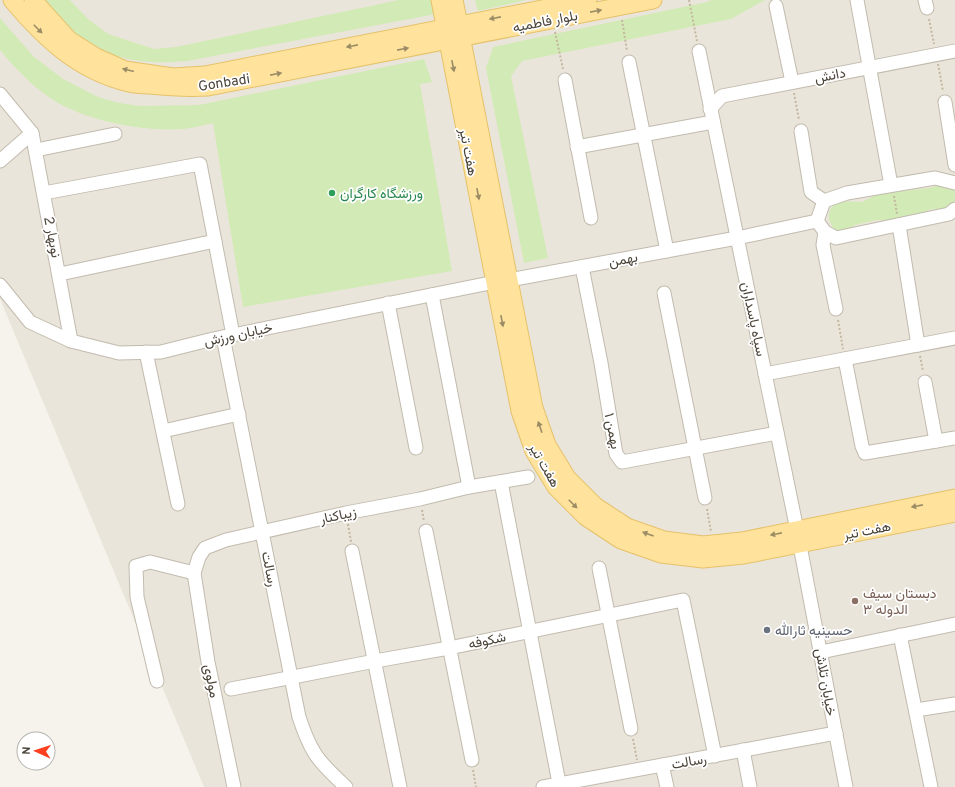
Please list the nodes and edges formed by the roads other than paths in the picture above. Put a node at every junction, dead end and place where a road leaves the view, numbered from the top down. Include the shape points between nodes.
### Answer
1 (12, 0) edge
2 (34, 0) edge
3 (440, 0) edge
4 (454, 0) edge
5 (588, 0) edge
6 (653, 0) edge
7 (857, 0) edge
8 (776, 6) dead end
9 (453, 33) junction
10 (699, 50) road end
11 (955, 51) edge
12 (629, 62) road end
13 (870, 68) junction
14 (565, 80) road end
15 (792, 82) junction
16 (0, 94) edge
17 (944, 102) road end
18 (710, 109) junction
19 (713, 122) junction
20 (801, 131) road end
21 (32, 133) junction
22 (115, 134) dead end
23 (643, 135) junction
24 (577, 147) junction
25 (36, 150) junction
26 (0, 161) edge
27 (955, 165) edge
28 (955, 183) edge
29 (891, 185) junction
30 (44, 194) junction
31 (824, 201) junction
32 (955, 209) edge
33 (591, 218) dead end
34 (817, 221) junction
35 (899, 225) junction
36 (825, 232) junction
37 (737, 238) junction
38 (215, 241) junction
39 (668, 251) junction
40 (582, 266) junction
41 (60, 274) junction
42 (502, 281) junction
43 (0, 285) edge
44 (664, 293) dead end
45 (432, 295) junction
46 (388, 303) junction
47 (836, 309) road end
48 (228, 336) junction
49 (955, 338) edge
50 (72, 341) junction
51 (918, 345) junction
52 (146, 352) junction
53 (845, 359) junction
54 (765, 374) junction
55 (925, 382) road end
56 (239, 414) junction
57 (163, 431) junction
58 (777, 434) junction
59 (955, 438) edge
60 (936, 441) junction
61 (416, 448) dead end
62 (696, 448) junction
63 (528, 477) dead end
64 (501, 482) junction
65 (469, 487) junction
66 (705, 498) road end
67 (955, 498) edge
68 (178, 504) dead end
69 (955, 513) edge
70 (426, 531) road end
71 (262, 532) junction
72 (798, 537) junction
73 (352, 551) road end
74 (599, 568) dead end
75 (194, 573) junction
76 (608, 616) junction
77 (955, 624) edge
78 (530, 631) junction
79 (900, 635) junction
80 (449, 648) junction
81 (821, 652) junction
82 (375, 661) junction
83 (291, 678) junction
84 (157, 681) dead end
85 (231, 689) dead end
86 (955, 704) edge
87 (916, 710) junction
88 (631, 729) road end
89 (836, 733) junction
90 (743, 750) junction
91 (715, 756) junction
92 (472, 760) road end
93 (662, 766) junction
94 (560, 783) junction
95 (234, 787) edge
96 (346, 787) edge
97 (400, 787) edge
98 (543, 787) edge
99 (667, 787) edge
100 (750, 787) edge
101 (846, 787) edge
102 (931, 787) edge

1 -> 9 main road, Gonbadi via 56,47 89,69 130,84 178,88 208,87
9 -> 2 main road, Gonbadi via 205,75 173,77 125,70 96,57 69,40
3 - 9 main road
4 - 9 main road
5 -> 9 main road, بلوار فاطمیه
9 -> 6 main road, بلوار فاطمیه via 553,19
7 - 13 street
8 - 15 street
9 - 42 main road, هفت تیر
10 - 18 street, سپاه پاسداران
11 - 13 street, دانش
12 - 23 street
13 - 15 street, دانش
13 - 29 street
14 - 24 street
15 - 18 street, دانش via 722,96
16 - 21 street
17 - 27 street
18 - 19 street, سپاه پاسداران
19 - 23 street
19 - 37 street, سپاه پاسداران
20 - 31 street via 811,192
21 - 25 street, نوبهار 2
21 - 26 street
22 - 25 street
23 - 24 street
23 - 39 street
24 - 33 street
25 - 30 street, نوبهار 2
28 - 29 street via 935,178
29 - 31 street via 847,193
30 - 38 street, رسالت via 200,164
30 - 41 street, نوبهار 2
31 - 34 street
32 - 35 street via 949,214
34 - 36 street
34 - 37 street, بهمن
35 - 36 street via 836,238
35 - 51 street
36 - 47 street via 823,245
37 - 39 street, بهمن
37 - 54 street, سپاه پاسداران
38 - 41 street
38 - 48 street, رسالت
39 - 40 street, بهمن
40 - 42 street, بهمن
40 - 62 street, بهمن ۱ via 616,454 622,462
41 - 50 street, نوبهار 2
42 - 45 street, خیابان ورزش
72 -> 42 main road, هفت تیر via 703,545 664,540 627,527 595,506 567,478 547,445 534,408
42 -> 72 main road, هفت تیر via 520,411 534,451 556,487 586,517 621,540 661,554 702,559 744,555
43 - 50 street, خیابان ورزش via 30,322
44 - 62 street
45 - 46 street, خیابان ورزش
45 - 65 street
46 - 48 street, خیابان ورزش
46 - 61 street
48 - 52 street, خیابان ورزش via 161,352
48 - 56 street, رسالت
49 - 51 street
50 - 52 street, خیابان ورزش via 119,353
51 - 53 street
52 - 57 street
53 - 54 street
53 - 60 street via 864,453
54 - 58 street, سپاه پاسداران
55 - 60 street
56 - 57 street
56 - 71 street, رسالت
57 - 68 street
58 - 62 street, بهمن ۱
58 - 72 street, سپاه پاسداران
59 - 60 street
62 - 66 street
63 - 64 street, زیباکنار
64 - 65 street, زیباکنار
64 - 78 street
65 - 71 street, زیباکنار
67 -> 72 main road, هفت تیر
69 - 72 main road, هفت تیر
70 - 80 street
71 - 75 street, زیباکنار via 226,540 205,548
71 - 83 street, رسالت
72 - 81 street, خیابان تلاش
73 - 82 street
74 - 76 street
75 - 84 street via 150,562 136,566 137,597
75 - 95 street, مولوی via 208,662
76 - 78 street, شکوفه
76 - 88 street
76 - 91 street, شکوفه via 683,600
77 - 79 street
78 - 80 street, شکوفه
78 - 94 street
79 - 81 street
79 - 87 street
80 - 82 street, شکوفه
80 - 92 street
81 - 89 street, خیابان تلاش
82 - 83 street, شکوفه
82 - 97 street
83 - 85 street, شکوفه
83 - 96 street, رسالت via 299,717 314,754
86 - 87 street
87 - 102 street
89 - 90 street, رسالت
89 - 101 street, خیابان تلاش
90 - 91 street, رسالت
90 - 100 street
91 - 93 street, رسالت
93 - 94 street, رسالت
93 - 99 street
94 - 98 street, رسالت

